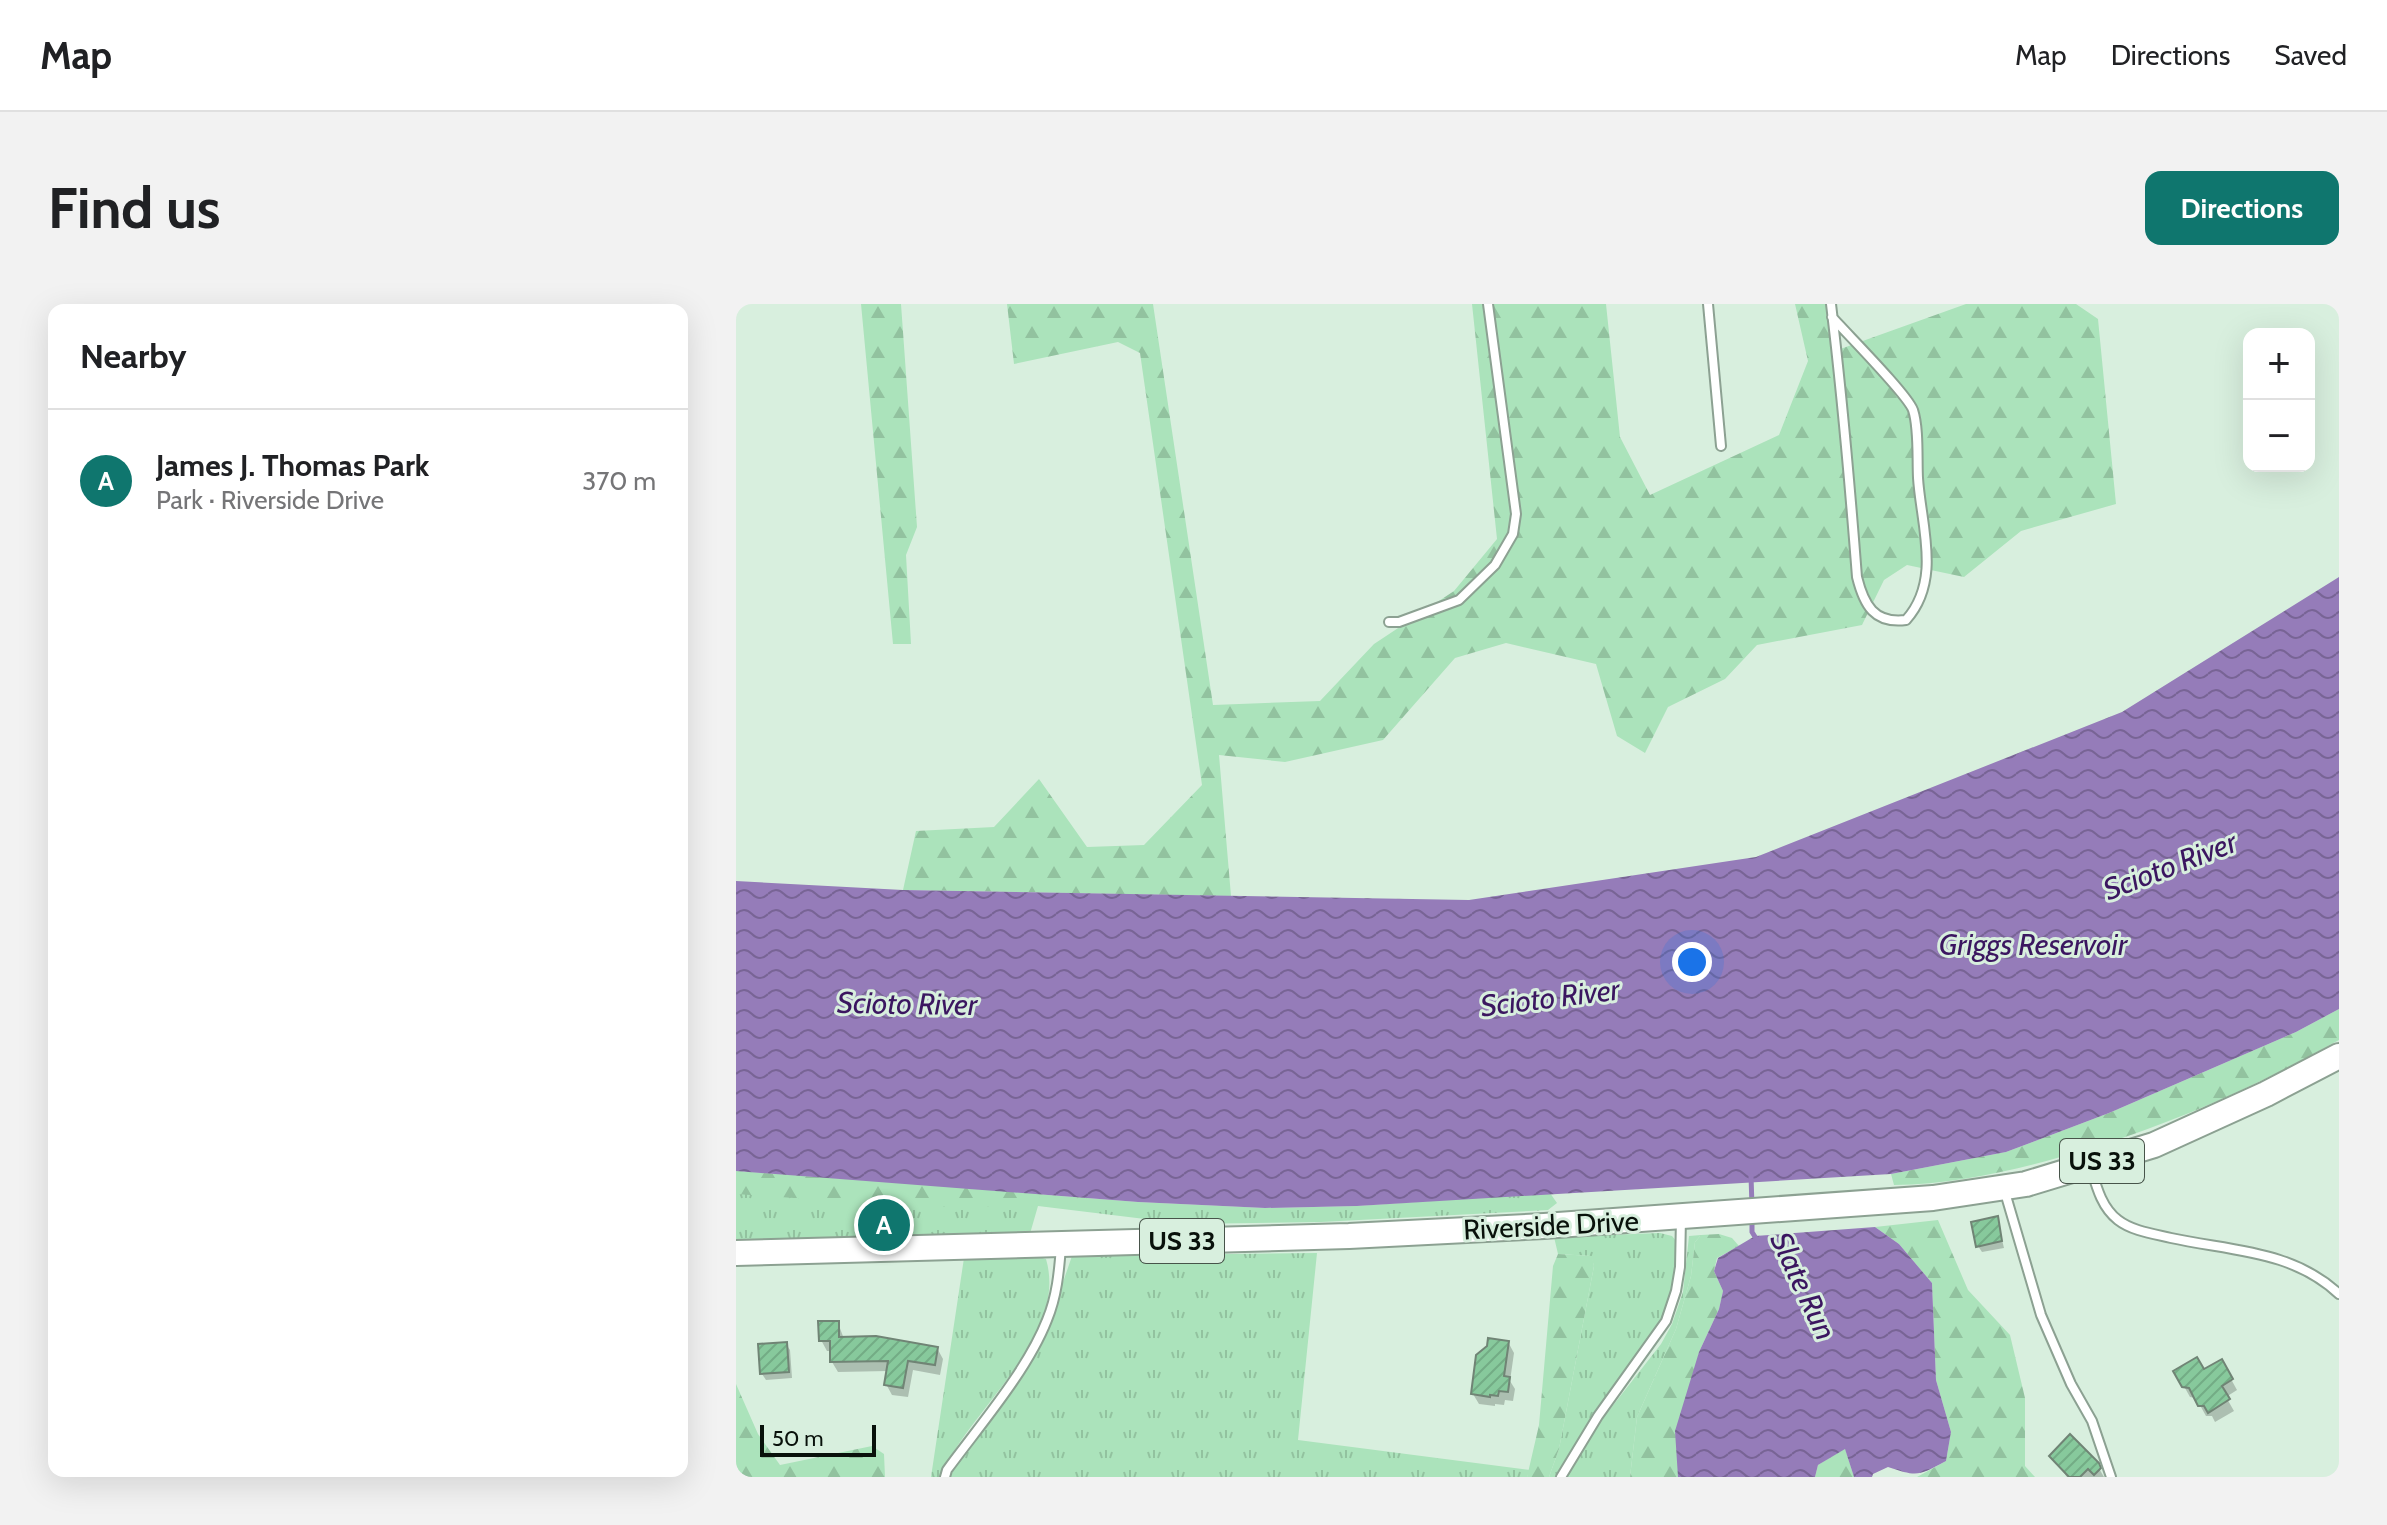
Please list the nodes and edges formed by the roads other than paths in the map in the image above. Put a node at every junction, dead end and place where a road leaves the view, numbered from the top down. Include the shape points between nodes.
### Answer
1 (1488, 304) edge
2 (1708, 304) edge
3 (1831, 304) edge
4 (1832, 317) junction
5 (1721, 446) dead end
6 (1389, 622) dead end
7 (2339, 1056) edge
8 (2090, 1165) junction
9 (2003, 1188) junction
10 (1681, 1217) junction
11 (1062, 1244) junction
12 (736, 1253) edge
13 (2339, 1294) edge
14 (945, 1477) edge
15 (1561, 1477) edge
16 (2111, 1477) edge

1 - 6 lane via 1516,514 1513,534 1495,565 1459,600
2 - 5 lane
3 - 4 lane
4 - 4 lane via 1857,577 1862,597 1877,616 1890,622 1906,620 1916,609 1924,582 1928,544 1913,409
7 - 8 main road, Riverside Drive / US 33 via 2167,1139
8 - 9 main road, Riverside Drive / US 33
8 - 13 lane via 2104,1204 2119,1221 2147,1233 2258,1253 2314,1272
9 - 10 main road, Riverside Drive / US 33 via 1887,1203
9 - 16 lane via 2041,1315 2092,1421
10 - 11 main road, Riverside Drive / US 33 via 1349,1236
10 - 15 lane via 1680,1267 1666,1321
11 - 12 main road, Riverside Drive / US 33
11 - 14 lane via 1047,1321

